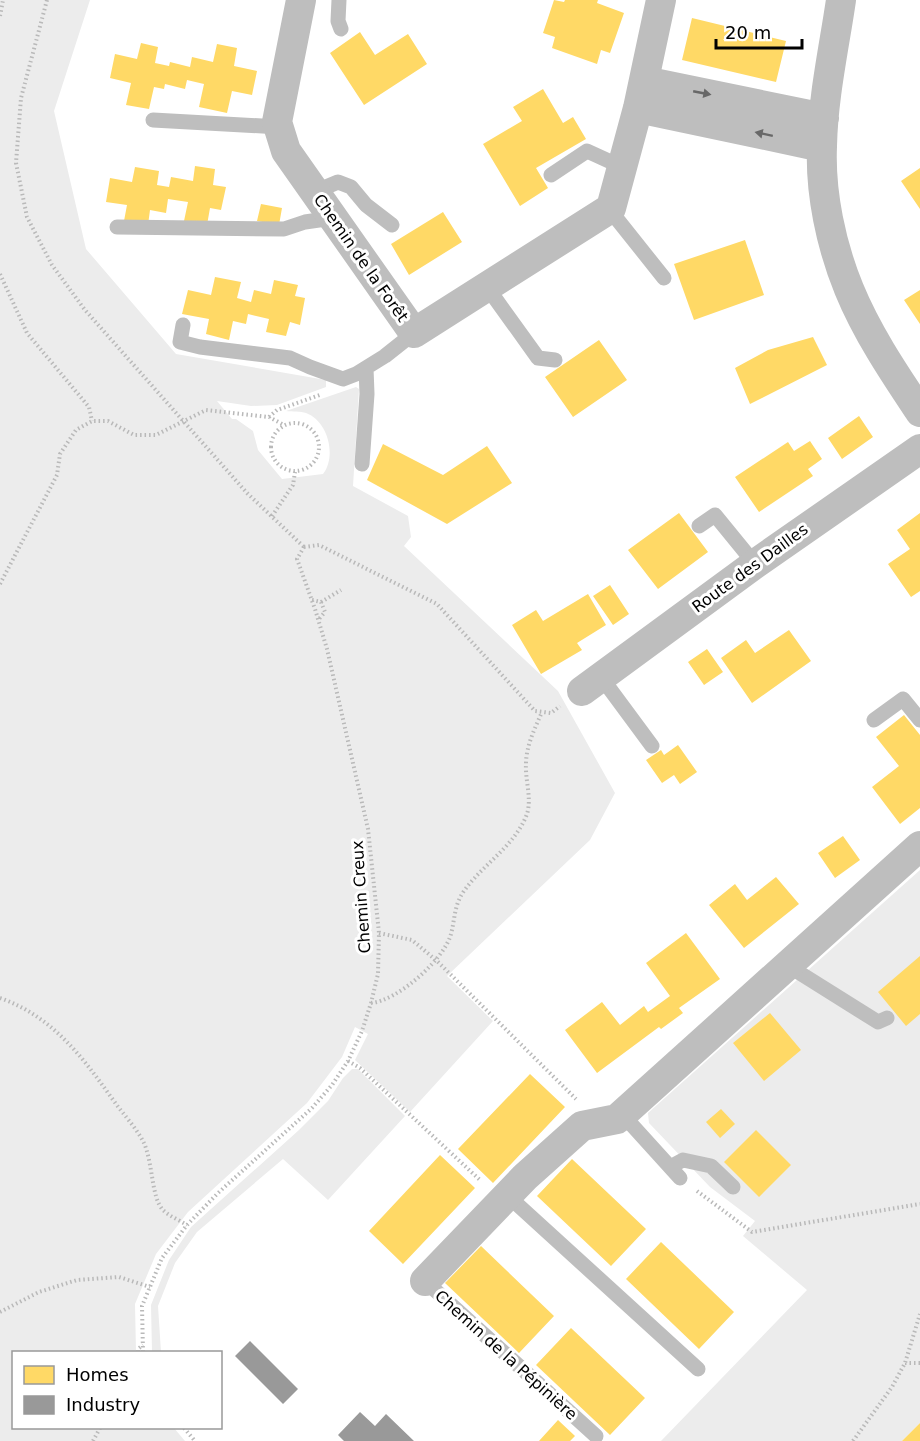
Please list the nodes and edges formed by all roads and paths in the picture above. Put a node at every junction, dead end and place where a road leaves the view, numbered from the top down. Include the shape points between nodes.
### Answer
1 (3, 0) edge
2 (47, 0) edge
3 (301, 0) edge
4 (339, 0) edge
5 (661, 0) edge
6 (841, 0) edge
7 (0, 16) edge
8 (341, 29) dead end
9 (641, 94) junction
10 (153, 120) dead end
11 (279, 127) junction
12 (823, 132) junction
13 (622, 167) junction
14 (551, 175) dead end
15 (314, 192) junction
16 (609, 209) junction
17 (333, 218) junction
18 (392, 225) dead end
19 (117, 227) dead end
20 (0, 274) edge
21 (664, 278) dead end
22 (487, 287) junction
23 (183, 325) dead end
24 (414, 333) junction
25 (555, 360) dead end
26 (366, 368) junction
27 (343, 379) junction
28 (920, 412) edge
29 (269, 417) junction
30 (185, 420) junction
31 (92, 421) junction
32 (284, 425) junction
33 (920, 449) edge
34 (363, 464) dead end
35 (295, 472) junction
36 (272, 516) junction
37 (699, 526) dead end
38 (304, 547) junction
39 (754, 564) junction
40 (0, 584) edge
41 (341, 590) dead end
42 (312, 600) junction
43 (321, 602) junction
44 (319, 619) junction
45 (592, 684) junction
46 (542, 712) junction
47 (874, 720) dead end
48 (920, 720) edge
49 (652, 746) dead end
50 (919, 850) edge
51 (379, 933) junction
52 (436, 961) junction
53 (787, 965) junction
54 (0, 998) edge
55 (371, 1003) junction
56 (887, 1018) dead end
57 (348, 1061) junction
58 (611, 1118) junction
59 (675, 1173) junction
60 (733, 1187) dead end
61 (505, 1198) junction
62 (920, 1204) edge
63 (187, 1225) junction
64 (425, 1281) joint
65 (150, 1287) junction
66 (0, 1312) edge
67 (920, 1314) edge
68 (143, 1345) junction
69 (138, 1351) edge
70 (143, 1351) edge
71 (905, 1362) junction
72 (920, 1363) edge
73 (698, 1369) dead end
74 (185, 1429) edge
75 (596, 1436) dead end
76 (195, 1441) edge
77 (853, 1441) edge

1 - 7 path
2 - 30 path via 21,98 15,164 27,218 52,265 85,310
3 - 11 street, Chemin de la Forêt
4 - 8 lane
5 - 9 street
6 - 12 street
9 - 12 street
9 - 13 street
10 - 11 lane
11 - 15 street, Chemin de la Forêt via 286,151
12 - 28 street via 830,230 849,289 882,353
13 - 14 lane via 587,151
13 - 16 street
15 - 17 street, Chemin de la Forêt
15 - 18 lane via 338,182 351,187 366,205
16 - 21 lane
16 - 22 street, Chemin de la Forêt
17 - 19 lane via 284,229
17 - 24 street, Chemin de la Forêt
20 - 31 path via 27,333 89,407
22 - 24 street, Chemin de la Forêt
22 - 25 lane via 538,358
23 - 27 lane via 180,342 290,358
24 - 26 lane
26 - 27 lane
26 - 34 lane
27 - 29 path via 342,387 277,410
29 - 30 path via 206,410
29 - 32 path
30 - 31 path via 156,435 134,435 108,421
30 - 36 path via 247,493
31 - 40 path via 75,430 60,454 57,475
32 - 35 path via 273,436 271,453 280,467
32 - 35 path via 307,426 320,445 315,461
33 - 39 street, Route des Dailles
35 - 36 path via 293,485
36 - 38 path
37 - 39 lane via 715,515
38 - 42 path, Chemin Creux via 297,559
38 - 46 path via 319,545 437,604 535,711
39 - 45 street, Route des Dailles
41 - 43 path
42 - 43 path
42 - 44 path, Chemin Creux
43 - 44 path via 325,612
44 - 51 path, Chemin Creux via 368,829
45 - 46 path via 551,713
45 - 49 lane
46 - 52 path via 526,763 528,811 519,830 464,891 455,908 451,935
47 - 48 lane via 903,699
50 - 53 street, Chemin de la Pépinière
51 - 52 path via 412,940
51 - 55 path, Chemin Creux via 378,974
52 - 55 path via 402,990
52 - 58 path
53 - 56 lane via 878,1023
53 - 58 street, Chemin de la Pépinière
54 - 63 path via 49,1025 84,1058 143,1140 162,1210
55 - 57 path, Chemin Creux
57 - 61 path
57 - 63 path, Chemin Creux via 312,1108
58 - 59 lane
58 - 61 street, Chemin de la Pépinière via 582,1126
59 - 60 lane via 682,1160 711,1166
59 - 62 path via 752,1232
61 - 64 street, Chemin de la Pépinière
61 - 73 lane
63 - 65 path, Chemin Creux via 162,1258
64 - 75 lane, Chemin de la Pépinière
65 - 66 path via 119,1277 77,1280 39,1292
65 - 68 path, Chemin Creux via 142,1306
67 - 71 path
68 - 69 path
68 - 70 path, Chemin Creux
71 - 72 path
71 - 77 path
74 - 76 path

